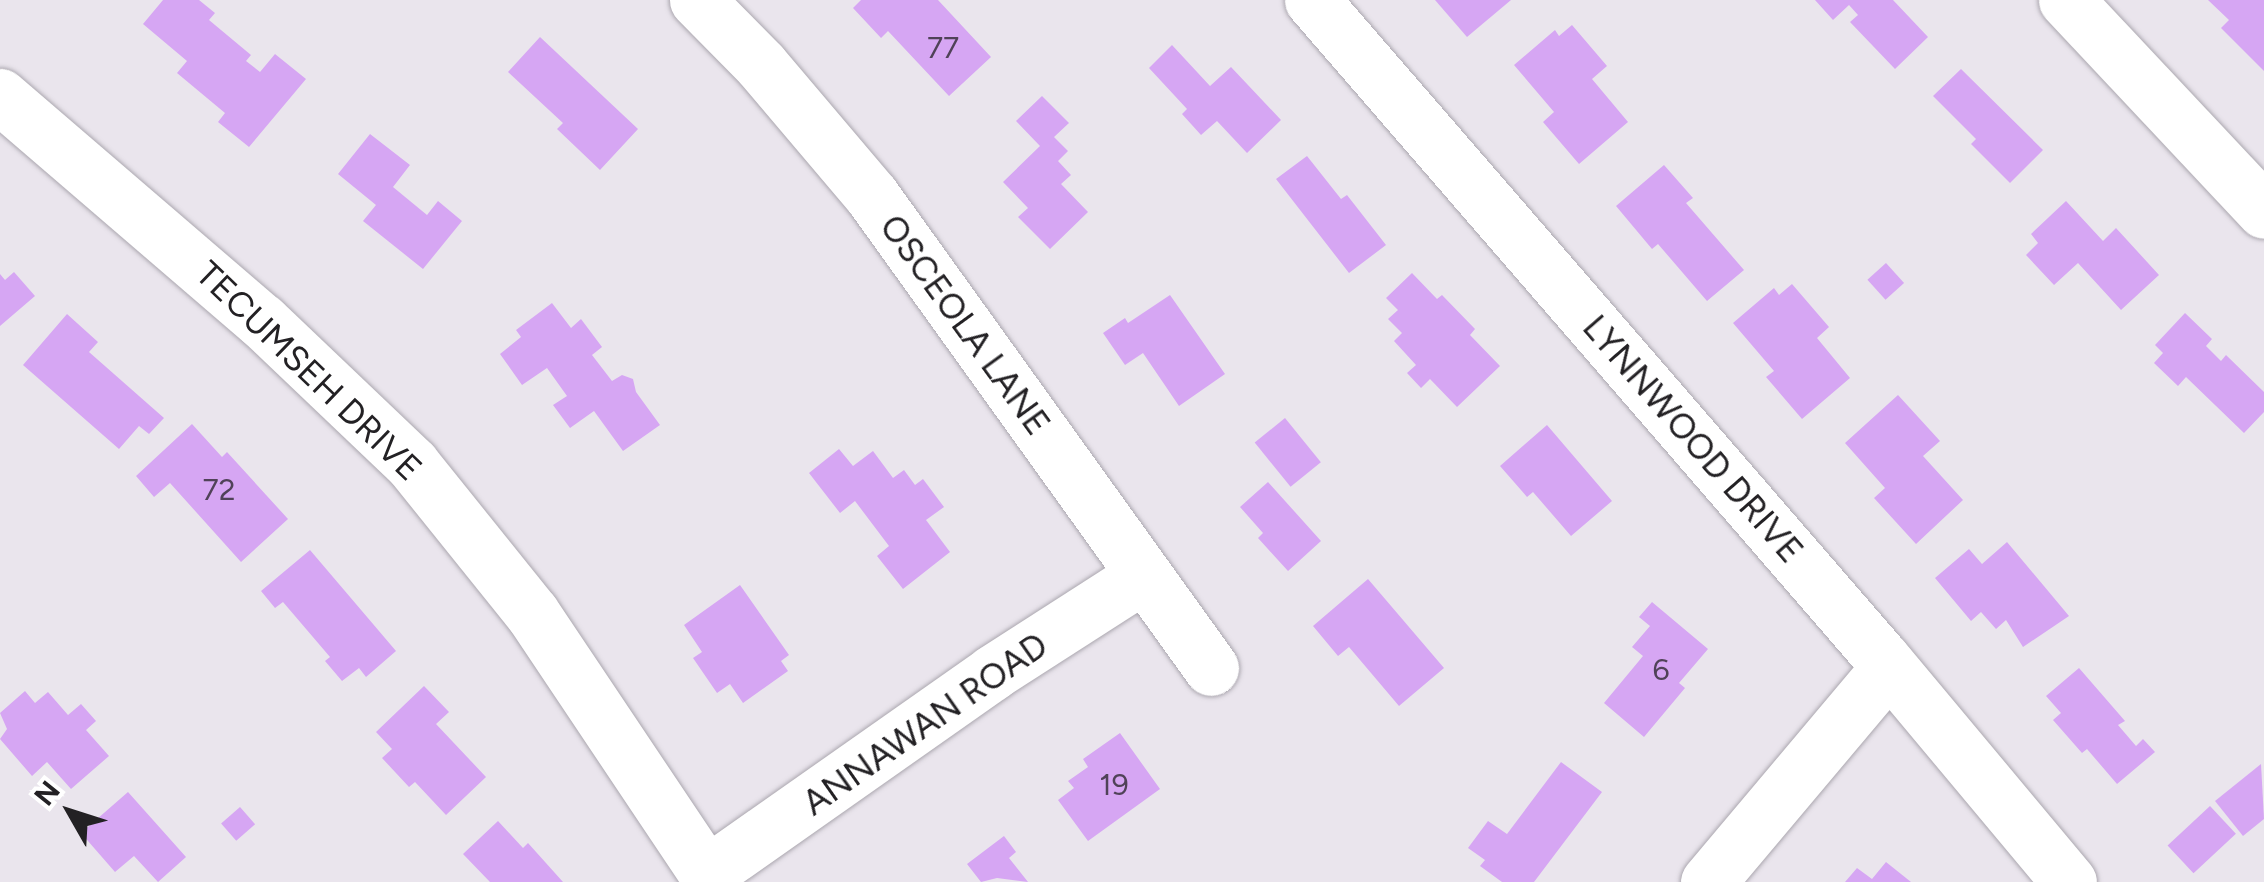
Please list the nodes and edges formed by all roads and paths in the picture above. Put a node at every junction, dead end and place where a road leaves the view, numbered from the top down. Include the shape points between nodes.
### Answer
1 (696, 0) edge
2 (1312, 0) edge
3 (2066, 0) edge
4 (0, 96) edge
5 (2264, 211) edge
6 (1144, 575) junction
7 (1211, 668) dead end
8 (1889, 668) junction
9 (709, 878) edge
10 (1708, 882) edge
11 (2069, 882) edge

1 - 6 street, OSCEOLA LANE via 872,196
2 - 8 street, LYNNWOOD DRIVE
3 - 5 street
4 - 9 street, TECUMSEH DRIVE via 262,320 412,464 532,613
6 - 7 street, OSCEOLA LANE
6 - 9 street, ANNAWAN ROAD via 993,672
8 - 10 street
8 - 11 street, LYNNWOOD DRIVE

